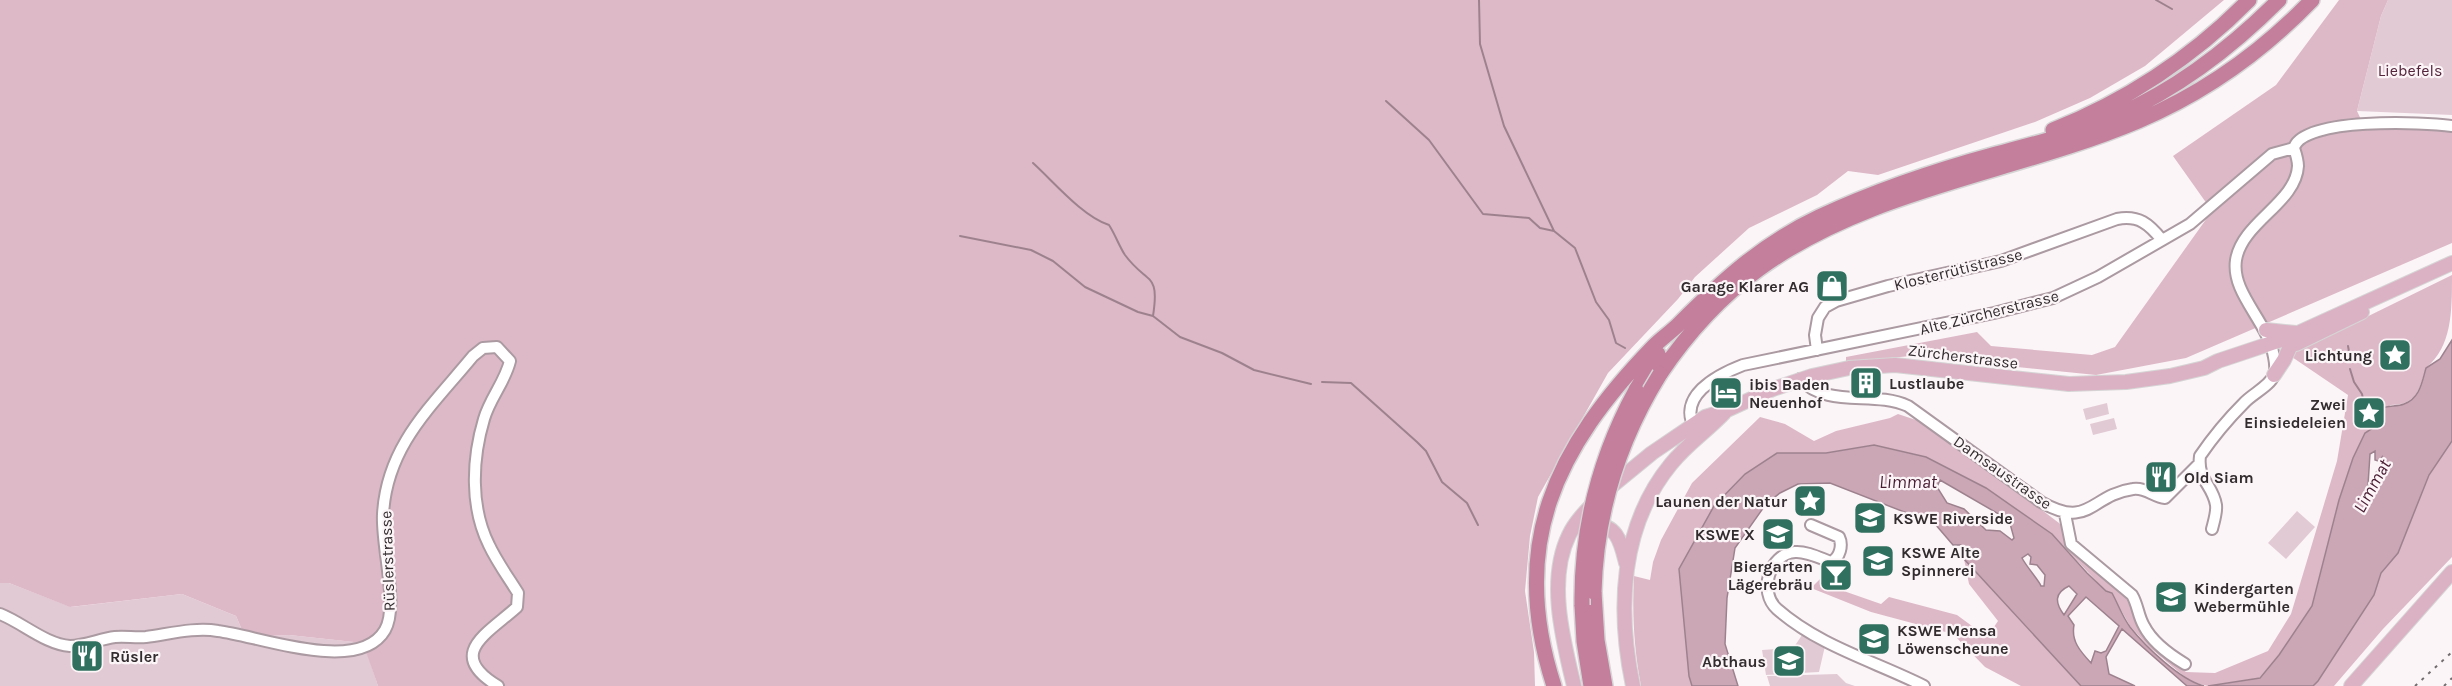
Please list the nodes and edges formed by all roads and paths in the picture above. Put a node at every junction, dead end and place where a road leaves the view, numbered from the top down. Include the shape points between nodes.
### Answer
1 (2249, 0) edge
2 (2279, 0) edge
3 (2313, 0) edge
4 (2452, 126) edge
5 (2294, 148) junction
6 (1997, 153) junction
7 (2162, 240) junction
8 (2452, 263) edge
9 (2410, 283) junction
10 (1679, 325) junction
11 (2266, 330) junction
12 (2298, 333) junction
13 (2290, 347) junction
14 (2272, 348) junction
15 (1817, 350) junction
16 (2274, 375) junction
17 (1800, 379) junction
18 (1696, 430) junction
19 (2199, 464) junction
20 (2065, 514) junction
21 (1811, 525) dead end
22 (2212, 529) dead end
23 (1564, 552) junction
24 (1627, 568) junction
25 (2452, 572) edge
26 (0, 615) edge
27 (2185, 664) dead end
28 (1552, 679) edge
29 (498, 686) edge
30 (1574, 686) edge
31 (1592, 686) edge
32 (1605, 686) edge
33 (1633, 686) edge
34 (1924, 686) edge
35 (2351, 686) edge

1 - 6 highway via 2198,45 2143,84 2094,112
2 - 6 highway via 2215,56 2152,99 2080,130 2027,148
3 - 32 highway, bridge via 2235,67 2155,113 1875,209 1823,231 1760,268 1719,303 1693,329 1660,374 1633,423 1613,474 1600,529 1594,592
4 - 5 street via 2349,126 2305,136
5 - 7 street, Alte Zürcherstrasse via 2272,154 2209,209
5 - 11 street via 2298,164 2293,181 2246,236 2237,258 2240,288
6 - 10 highway via 1870,196 1800,227 1737,268
7 - 15 street, Alte Zürcherstrasse via 2081,287 2037,303
7 - 15 street, Klosterrütistrasse via 2144,221 2117,219 2001,261 1862,293 1830,304 1821,312 1816,328
8 - 9 main road
9 - 12 main road
9 - 13 main road via 2394,296
10 - 28 highway via 1614,392 1579,439 1553,490 1540,533 1536,571 1537,610
10 - 31 highway, bridge via 1636,390 1614,436 1596,490 1585,545 1582,605
11 - 12 main road
11 - 14 street
12 - 14 main road
13 - 14 main road
13 - 16 main road
14 - 16 street
14 - 17 main road, Zürcherstrasse via 2149,380 2096,384 1906,366 1849,368
15 - 18 street, Alte Zürcherstrasse via 1743,365 1720,374 1697,394 1691,411
16 - 19 street via 2244,402 2207,446
17 - 18 main road, Zürcherstrasse via 1705,417
17 - 20 street, Damsaustrasse via 1817,392 1908,406 2041,502
18 - 23 main road via 1632,468 1584,513 1568,537
18 - 24 main road via 1649,497 1636,527
19 - 20 street, Damsaustrasse via 2165,498 2131,489 2083,511
19 - 22 street via 2216,507
20 - 27 street via 2071,544 2132,595 2149,634
21 - 34 street via 1839,537 1838,555 1831,562 1798,552 1781,557 1767,584 1771,603 1830,645
23 - 24 main road via 1585,529 1602,526 1617,535
23 - 30 main road via 1559,601
24 - 33 main road via 1625,629
25 - 35 main road
26 - 29 street, Rüslerstrasse via 71,646 116,637 201,630 330,651 354,652 373,645 384,632 390,615 383,515 394,461 417,422 473,356 483,348 497,346 510,361 484,420 475,458 475,482 488,543 518,593 518,600 517,607 480,639 471,661

